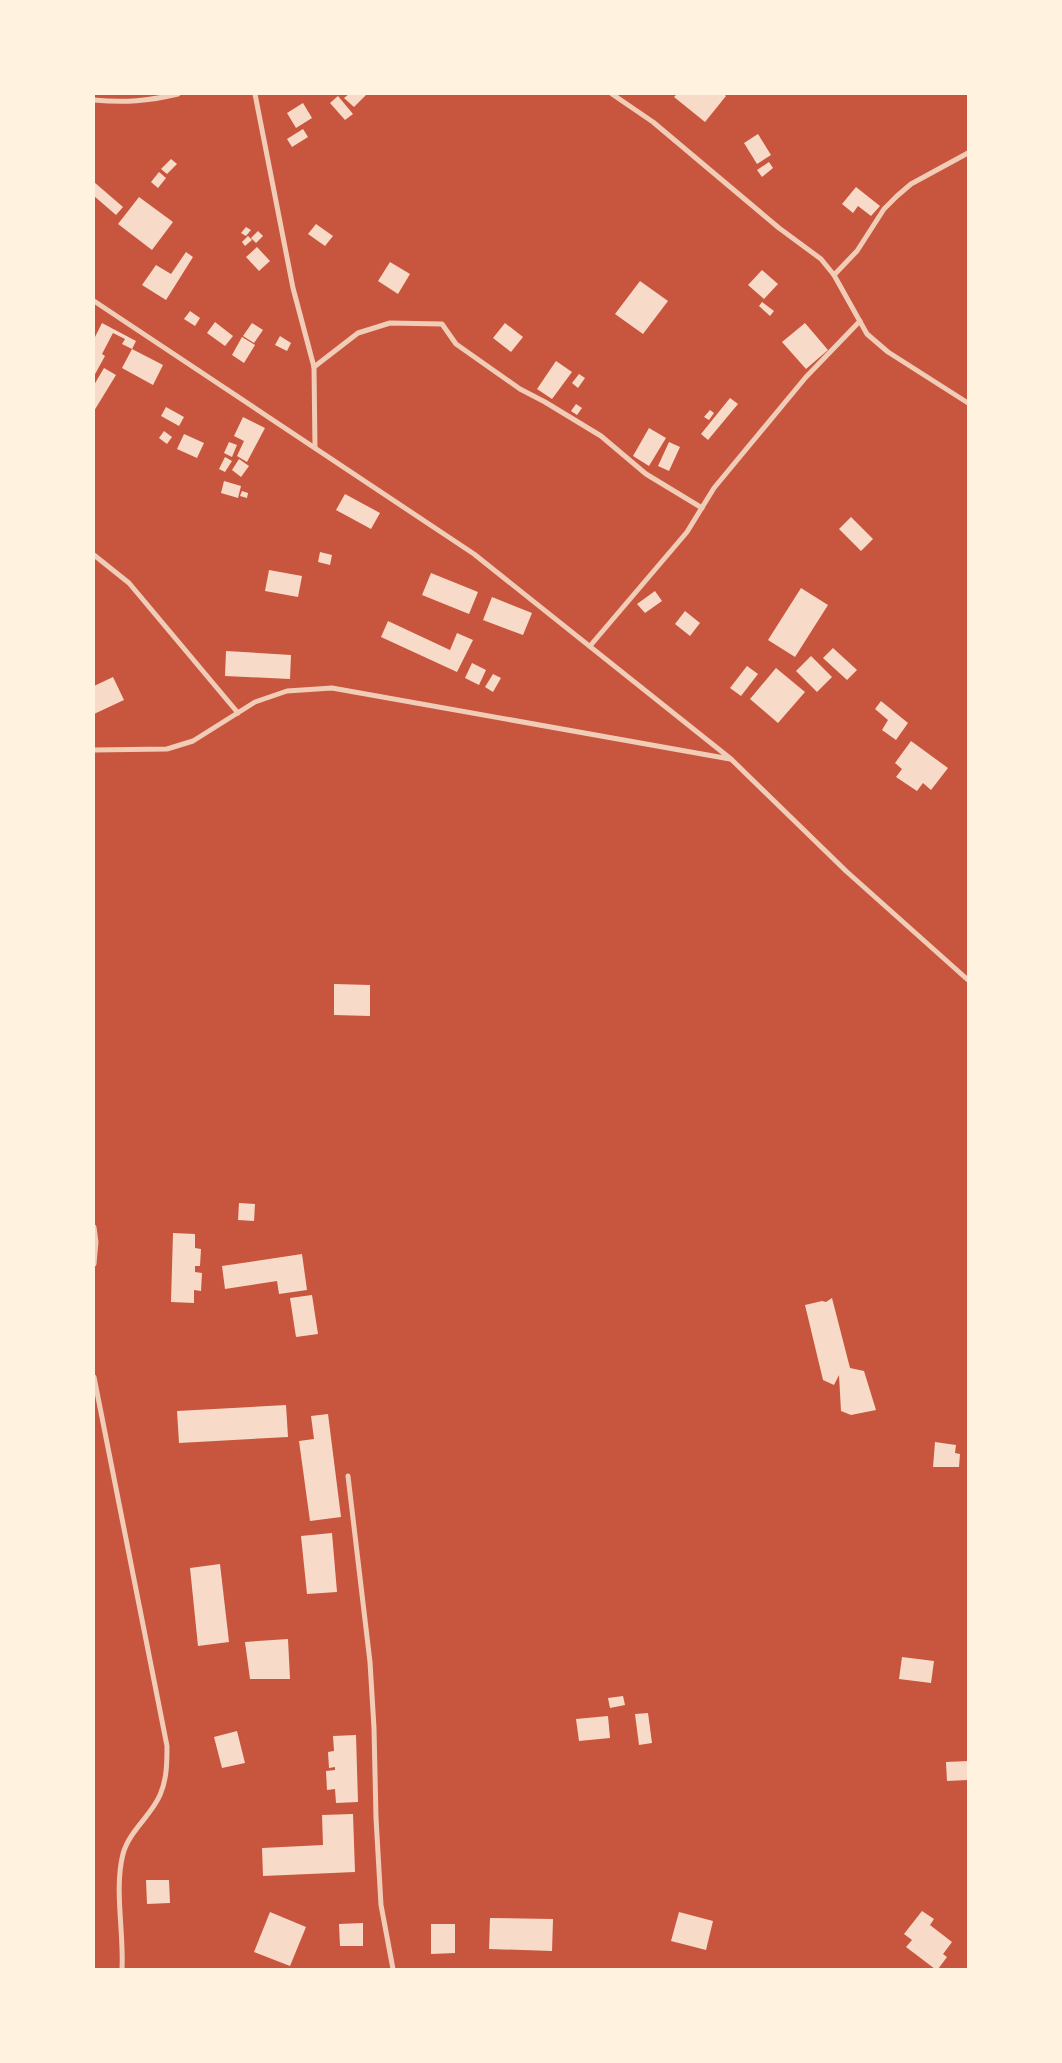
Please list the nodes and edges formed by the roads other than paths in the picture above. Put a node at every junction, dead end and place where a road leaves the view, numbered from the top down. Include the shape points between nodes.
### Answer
1 (178, 94) edge
2 (255, 94) edge
3 (612, 94) edge
4 (94, 100) edge
5 (968, 153) edge
6 (834, 275) junction
7 (94, 301) edge
8 (860, 321) junction
9 (314, 368) junction
10 (968, 403) edge
11 (315, 448) junction
12 (702, 508) junction
13 (94, 555) edge
14 (590, 646) junction
15 (238, 713) junction
16 (94, 750) edge
17 (731, 759) junction
18 (968, 980) edge
19 (94, 1227) edge
20 (94, 1264) edge
21 (94, 1377) edge
22 (348, 1476) dead end
23 (122, 1969) edge
24 (393, 1969) edge

1 - 4 street via 123,102
2 - 9 street via 294,288
3 - 6 street via 652,122 821,259
5 - 6 street via 911,184 897,196 884,209 857,251
6 - 8 street
7 - 11 street
8 - 10 street via 867,334 888,352
8 - 12 street via 806,378 714,488
9 - 11 street
9 - 12 street via 358,333 390,323 442,324 456,344 520,389 601,436 646,474
11 - 14 street via 474,554
12 - 14 street via 687,532
13 - 15 street via 129,583
14 - 17 street
15 - 16 street via 193,741 167,749
15 - 17 street via 255,702 287,691 332,688
17 - 18 street via 846,871
19 - 20 street
21 - 23 street via 167,1746 166,1772 160,1796 135,1830 124,1852 120,1874
22 - 24 street via 370,1662 381,1905

